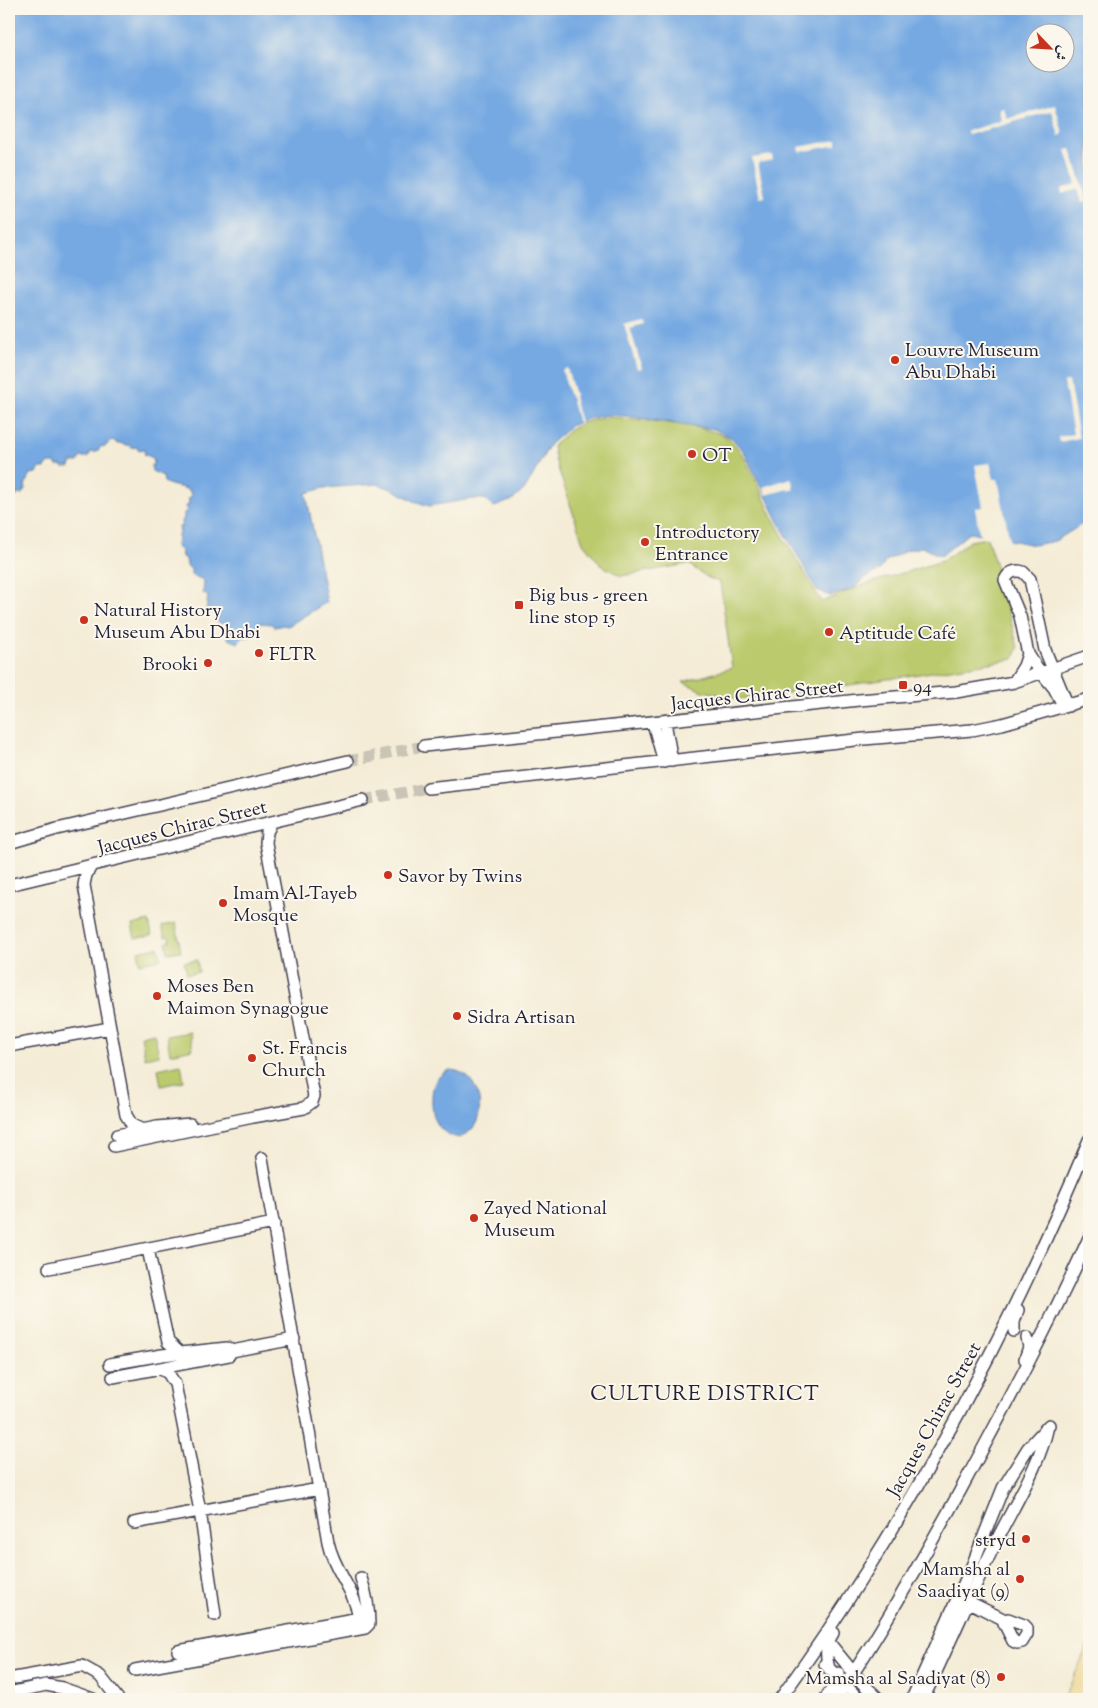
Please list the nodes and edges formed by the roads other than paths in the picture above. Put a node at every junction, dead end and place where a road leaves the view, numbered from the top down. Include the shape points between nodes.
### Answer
1 (1038, 614) junction
2 (1020, 616) junction
3 (1028, 654) junction
4 (1089, 656) edge
5 (1089, 663) edge
6 (1014, 682) junction
7 (1058, 689) junction
8 (1089, 699) edge
9 (659, 722) junction
10 (424, 746) tunnel mouth
11 (348, 761) tunnel mouth
12 (668, 761) junction
13 (428, 788) tunnel mouth
14 (363, 800) tunnel mouth
15 (272, 822) junction
16 (249, 828) junction
17 (9, 843) edge
18 (266, 843) junction
19 (91, 866) junction
20 (70, 871) junction
21 (9, 885) edge
22 (84, 885) junction
23 (110, 1028) junction
24 (9, 1046) edge
25 (126, 1115) junction
26 (216, 1124) junction
27 (142, 1130) junction
28 (1089, 1140) edge
29 (114, 1146) dead end
30 (262, 1158) dead end
31 (274, 1224) junction
32 (1089, 1238) edge
33 (148, 1249) junction
34 (49, 1268) dead end
35 (1009, 1328) junction
36 (1027, 1338) junction
37 (294, 1339) junction
38 (168, 1342) junction
39 (1038, 1344) junction
40 (162, 1355) junction
41 (181, 1359) junction
42 (110, 1364) dead end
43 (161, 1369) junction
44 (112, 1377) dead end
45 (175, 1384) junction
46 (983, 1448) junction
47 (1002, 1488) junction
48 (320, 1489) junction
49 (1020, 1495) junction
50 (200, 1511) junction
51 (134, 1523) dead end
52 (361, 1578) dead end
53 (969, 1602) junction
54 (215, 1615) dead end
55 (364, 1617) junction
56 (1005, 1620) dead end
57 (826, 1639) junction
58 (178, 1651) dead end
59 (813, 1652) junction
60 (836, 1652) junction
61 (829, 1668) junction
62 (135, 1670) dead end
63 (854, 1673) junction
64 (9, 1679) edge
65 (842, 1682) junction
66 (9, 1693) edge
67 (93, 1699) edge
68 (118, 1699) edge
69 (780, 1699) edge
70 (825, 1699) edge
71 (836, 1699) edge
72 (859, 1699) edge
73 (879, 1699) edge
74 (912, 1699) edge
75 (923, 1699) edge

1 - 2 street
1 - 2 street via 1030,578 1016,571 1005,580
1 - 7 street
2 - 3 street
3 - 6 street
3 - 7 street
4 - 7 street, Jacques Chirac Street
5 - 7 street via 1064,672
6 - 7 street, Jacques Chirac Street
6 - 9 street, Jacques Chirac Street via 956,692
7 - 8 street, Jacques Chirac Street
7 - 12 street, Jacques Chirac Street via 1002,724
9 - 10 street, Jacques Chirac Street
9 - 12 street
11 - 17 street, Jacques Chirac Street
12 - 13 street, Jacques Chirac Street
14 - 15 street, Jacques Chirac Street
15 - 16 street, Jacques Chirac Street
15 - 18 street
16 - 18 street
16 - 19 street, Jacques Chirac Street
18 - 26 street via 314,1099 304,1108
19 - 20 street, Jacques Chirac Street
19 - 22 street
20 - 21 street, Jacques Chirac Street
20 - 22 street
22 - 23 street
23 - 24 street
23 - 25 street
25 - 27 street via 132,1125
25 - 27 street via 117,1135
26 - 27 street
26 - 29 street
28 - 35 street, Jacques Chirac Street
30 - 31 street
31 - 33 street
31 - 37 street
32 - 39 street
33 - 34 street
33 - 38 street
35 - 36 street
35 - 57 street, Jacques Chirac Street
36 - 39 street
36 - 46 street via 1027,1355 989,1427
37 - 41 street via 232,1351 229,1355
37 - 48 street
38 - 40 street
38 - 41 street
39 - 46 street
40 - 41 street
40 - 42 street
41 - 43 street
41 - 45 street
43 - 44 street
43 - 45 street
45 - 50 street
46 - 63 street
47 - 49 street via 1015,1488
47 - 49 street via 1028,1448 1049,1425
47 - 74 street via 972,1566
48 - 50 street
48 - 55 street via 331,1556
49 - 53 street
50 - 51 street
50 - 54 street
52 - 55 street
53 - 56 street
53 - 75 street
55 - 58 street
55 - 62 street via 369,1624 365,1628
57 - 59 street, Jacques Chirac Street
57 - 60 street
57 - 61 street
59 - 61 street
59 - 69 street, Jacques Chirac Street
60 - 63 street
60 - 65 street
61 - 65 street
63 - 65 street
63 - 73 street
64 - 68 street via 82,1666 100,1676
65 - 70 street
65 - 71 street
65 - 72 street
66 - 67 street via 46,1686

